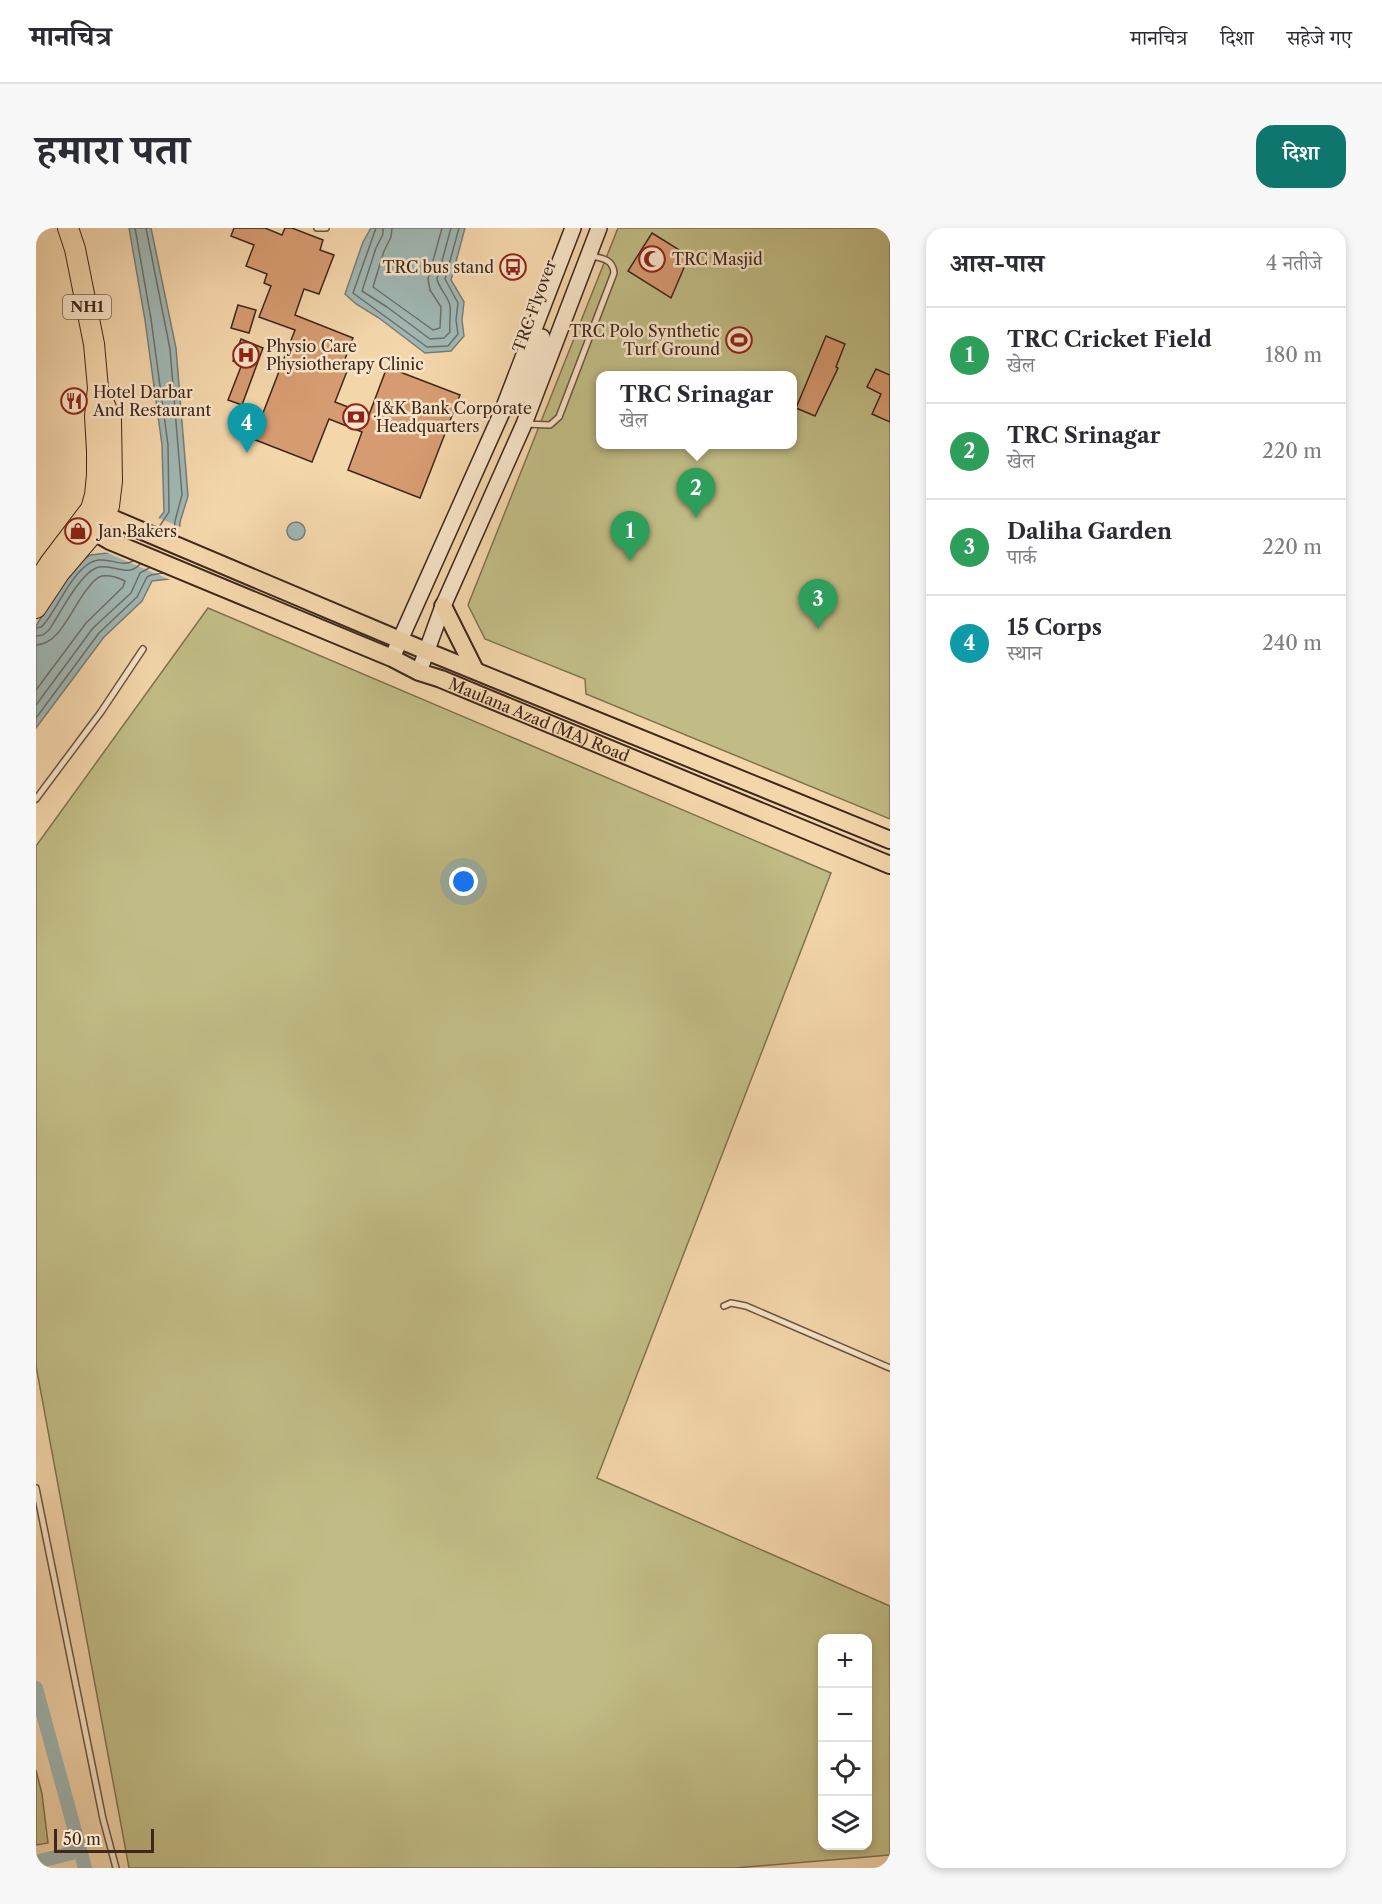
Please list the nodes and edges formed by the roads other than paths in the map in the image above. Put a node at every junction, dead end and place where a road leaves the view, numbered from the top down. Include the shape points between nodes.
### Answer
1 (68, 228) edge
2 (317, 228) edge
3 (326, 228) edge
4 (573, 228) edge
5 (582, 228) edge
6 (599, 228) edge
7 (588, 256) junction
8 (520, 396) junction
9 (502, 412) junction
10 (525, 422) junction
11 (100, 524) junction
12 (36, 585) edge
13 (442, 606) junction
14 (36, 608) edge
15 (400, 639) junction
16 (143, 648) dead end
17 (426, 651) junction
18 (392, 658) junction
19 (475, 670) junction
20 (419, 672) junction
21 (36, 799) edge
22 (890, 840) edge
23 (890, 865) edge
24 (724, 1306) dead end
25 (890, 1368) edge
26 (36, 1488) edge
27 (116, 1868) edge

1 - 11 highway, NH1 via 94,344 98,388 95,495
2 - 3 lane
4 - 9 main road
5 - 8 main road, TRC Flyover
6 - 7 main road
7 - 10 main road
7 - 10 lane via 608,261 614,273 556,421 545,426
8 - 9 main road, TRC Flyover
8 - 10 main road
9 - 15 main road
10 - 13 main road
11 - 12 highway, NH1 via 50,563
11 - 14 highway, NH1
11 - 15 main road, Maulana Azad (MA) Road via 199,555
11 - 18 main road, Maulana Azad (MA) Road via 188,573
13 - 17 main road
13 - 19 main road
15 - 17 main road, Maulana Azad (MA) Road
15 - 18 main road
16 - 21 lane
17 - 19 main road, Maulana Azad (MA) Road
17 - 20 main road
18 - 20 main road, Maulana Azad (MA) Road
19 - 22 main road, Maulana Azad (MA) Road
20 - 23 main road, Maulana Azad (MA) Road
24 - 25 lane via 746,1306
26 - 27 lane

